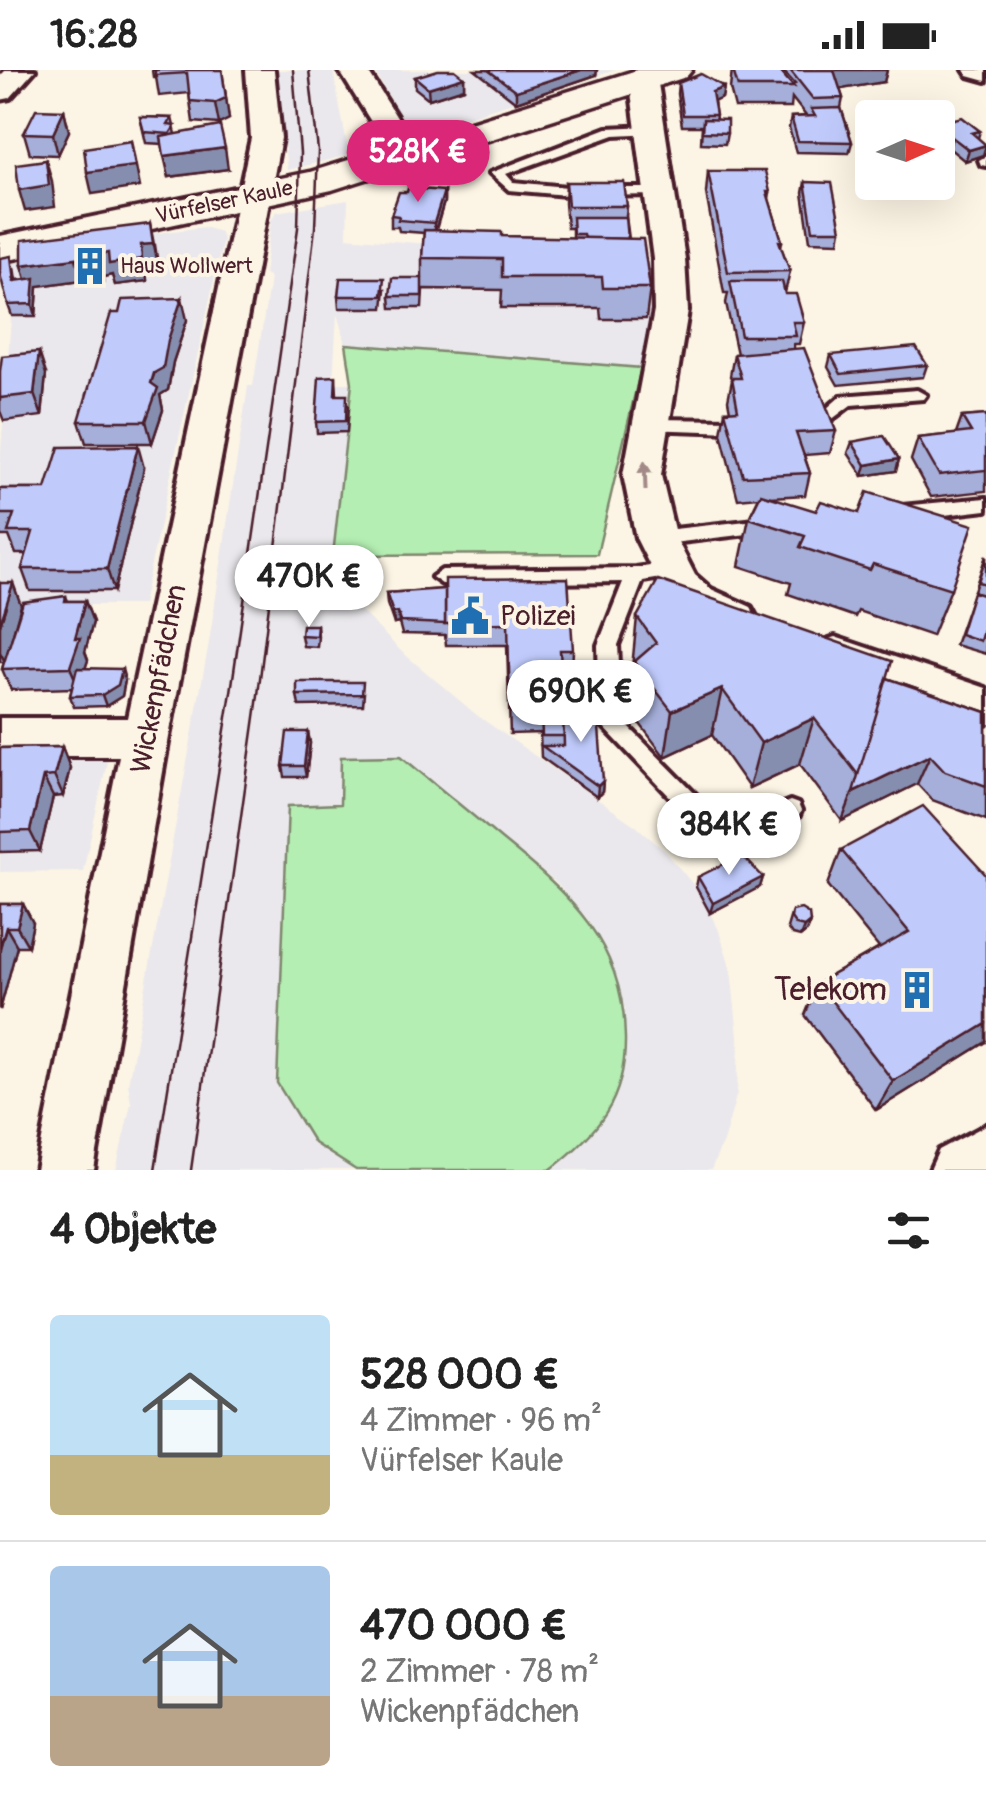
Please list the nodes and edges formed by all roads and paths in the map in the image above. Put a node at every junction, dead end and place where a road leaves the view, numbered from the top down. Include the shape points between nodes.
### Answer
1 (21, 70) edge
2 (260, 70) edge
3 (353, 70) edge
4 (978, 70) edge
5 (986, 73) edge
6 (659, 74) edge
7 (0, 92) edge
8 (650, 130) junction
9 (406, 156) junction
10 (660, 192) junction
11 (253, 197) junction
12 (0, 248) edge
13 (917, 395) dead end
14 (818, 422) edge
15 (652, 425) junction
16 (733, 426) edge
17 (986, 504) edge
18 (886, 514) edge
19 (787, 524) edge
20 (654, 561) junction
21 (442, 577) edge
22 (986, 706) edge
23 (0, 737) edge
24 (146, 738) junction
25 (790, 811) dead end
26 (986, 1154) edge
27 (66, 1170) edge
28 (959, 1170) edge

1 - 7 street
2 - 11 street, Wickenpfädchen via 266,138
3 - 9 street
4 - 5 street
6 - 8 street
6 - 9 main road, Vürfelser Kaule
8 - 10 street
8 - 10 lane via 612,132 497,173 509,186
9 - 11 main road, Vürfelser Kaule
10 - 15 street via 671,311
11 - 12 main road, Vürfelser Kaule
11 - 24 street, Wickenpfädchen
13 - 14 lane via 847,400
15 - 16 lane
20 -> 15 street via 642,474
17 - 18 lane
19 - 20 lane
20 - 21 lane
20 - 22 street via 696,600
20 - 25 lane via 608,645 611,722 723,837
23 - 24 street
24 - 27 street, Wickenpfädchen
26 - 28 street

